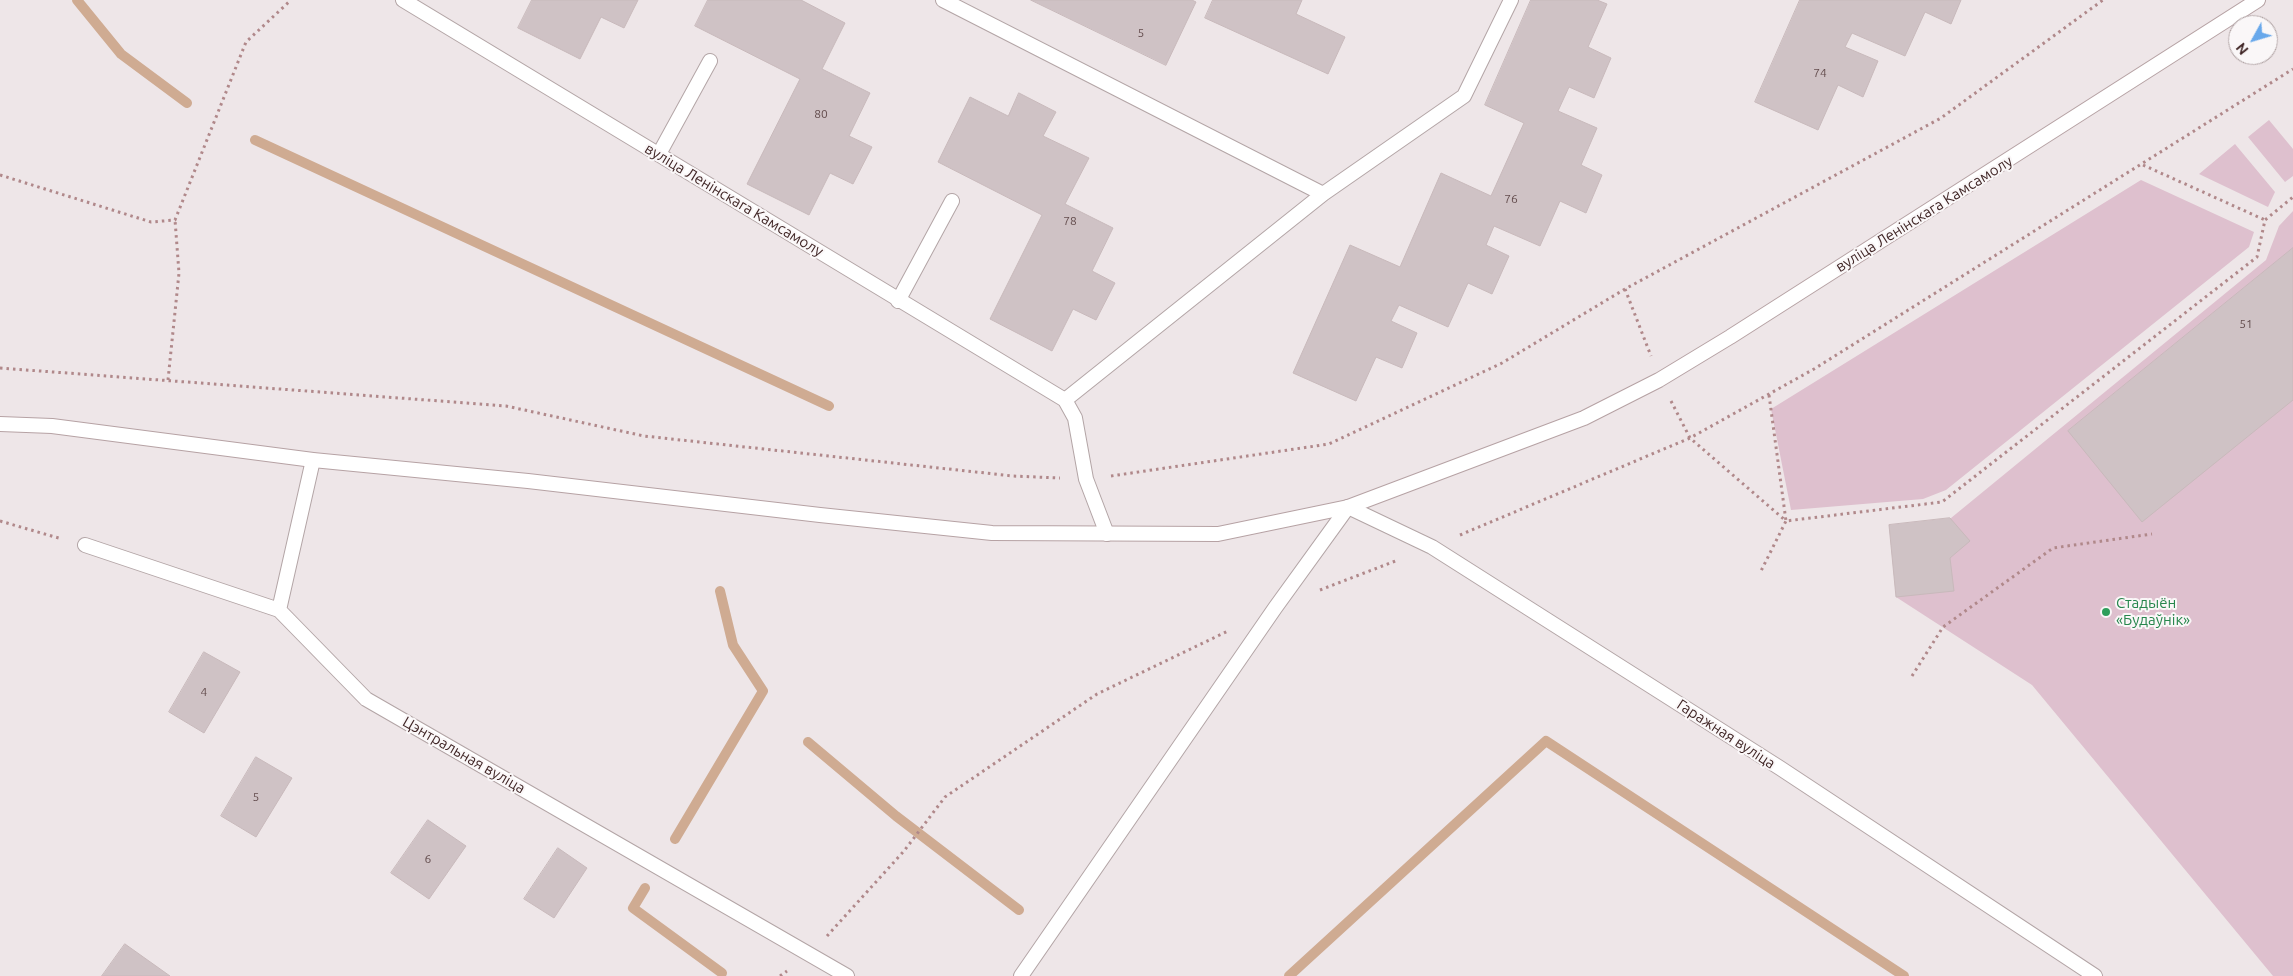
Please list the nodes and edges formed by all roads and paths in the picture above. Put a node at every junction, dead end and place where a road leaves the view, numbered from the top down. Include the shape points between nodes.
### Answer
1 (291, 0) edge
2 (404, 0) edge
3 (943, 0) edge
4 (1511, 0) edge
5 (2103, 0) edge
6 (2258, 0) edge
7 (710, 61) dead end
8 (2293, 69) edge
9 (659, 154) junction
10 (2142, 164) junction
11 (0, 175) edge
12 (1323, 194) junction
13 (2293, 197) edge
14 (952, 201) dead end
15 (175, 220) junction
16 (2265, 220) junction
17 (898, 301) junction
18 (0, 368) edge
19 (168, 380) junction
20 (1769, 395) junction
21 (1065, 400) junction
22 (0, 424) edge
23 (1690, 438) junction
24 (313, 460) junction
25 (1086, 479) junction
26 (1348, 507) junction
27 (0, 521) edge
28 (1786, 522) junction
29 (1107, 534) junction
30 (2152, 534) dead end
31 (84, 545) joint
32 (1432, 547) junction
33 (1760, 573) dead end
34 (1275, 608) junction
35 (279, 610) junction
36 (1231, 630) dead end
37 (1912, 676) dead end
38 (809, 956) junction
39 (780, 976) edge
40 (847, 976) edge
41 (1021, 976) edge
42 (2095, 976) edge

1 - 15 path via 246,42
2 - 9 street, вуліца Ленінскага Камсамолу
3 - 12 street
4 - 12 street via 1464,96
5 - 25 path via 1941,118 1625,289 1493,367 1329,444
6 - 26 street, вуліца Ленінскага Камсамолу via 1660,380 1584,418
7 - 9 street
8 - 10 path
9 - 17 street, вуліца Ленінскага Камсамолу
10 - 16 path
10 - 20 path
11 - 15 path via 151,222
12 - 21 street
13 - 16 path
14 - 17 street
15 - 19 path via 179,273
16 - 28 path via 2257,257 1942,502
17 - 21 street, вуліца Ленінскага Камсамолу
18 - 19 path
19 - 25 path via 506,406 644,436 1013,476
20 - 23 path
20 - 28 path
21 - 25 street via 1075,418
22 - 24 street, вуліца Ленінскага Камсамолу via 52,426
23 - 28 path
23 - 32 path
24 - 29 street, вуліца Ленінскага Камсамолу via 528,480 992,533
24 - 35 street
25 - 29 street
26 - 29 street, вуліца Ленінскага Камсамолу via 1218,534
26 - 32 street, Гаражная вуліца
26 - 34 street
27 - 31 path
28 - 33 path
30 - 37 path via 2053,548 1943,627
31 - 35 street, Цэнтральная вуліца
32 - 34 path
32 - 42 street, Гаражная вуліца via 1780,768
34 - 41 street
35 - 38 street, Цэнтральная вуліца via 366,699
36 - 38 path via 1097,694 945,797 904,851
38 - 39 path
38 - 40 street, Цэнтральная вуліца

